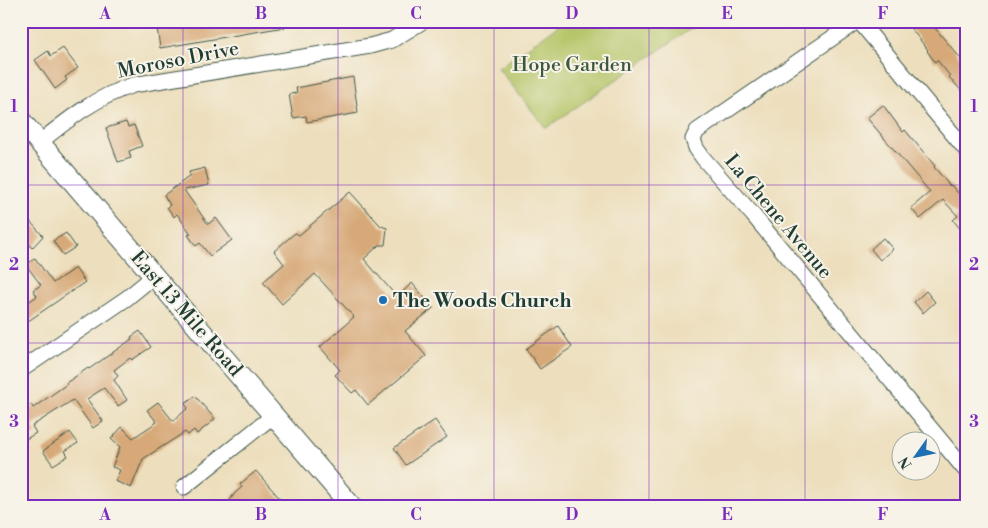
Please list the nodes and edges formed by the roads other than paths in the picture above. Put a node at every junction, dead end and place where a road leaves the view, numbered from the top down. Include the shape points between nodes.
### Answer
1 (423, 21) edge
2 (858, 21) edge
3 (21, 121) edge
4 (40, 142) junction
5 (967, 151) edge
6 (154, 276) junction
7 (21, 370) edge
8 (274, 415) junction
9 (967, 472) edge
10 (184, 487) dead end
11 (352, 507) edge

1 - 4 street, Moroso Drive via 392,40 370,46 133,85 100,98
2 - 5 street
2 - 9 street, La Chene Avenue via 697,131 693,139 703,158
3 - 4 main road, East 13 Mile Road
4 - 6 main road, East 13 Mile Road
6 - 7 street
6 - 8 main road, East 13 Mile Road
8 - 10 street
8 - 11 main road, East 13 Mile Road

